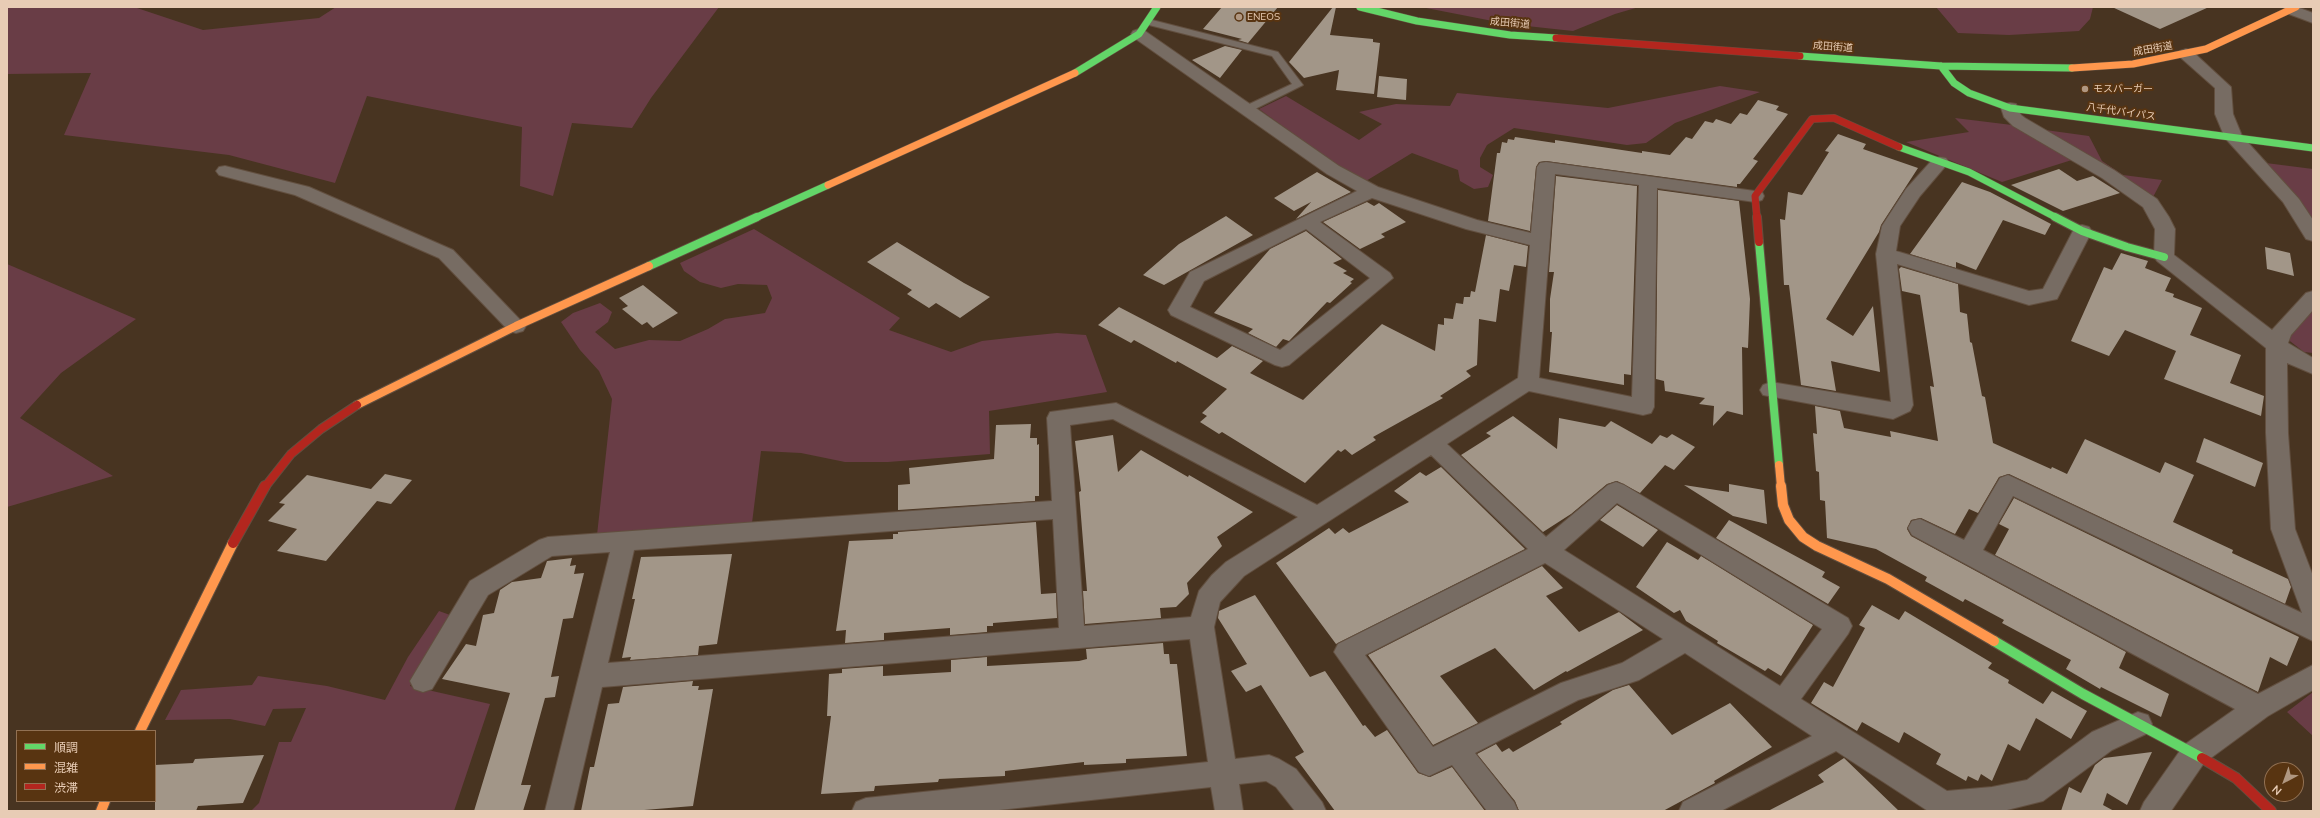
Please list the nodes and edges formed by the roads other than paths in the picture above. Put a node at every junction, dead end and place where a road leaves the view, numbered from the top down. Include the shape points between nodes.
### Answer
1 (1157, 7) edge
2 (1360, 7) edge
3 (2293, 8) edge
4 (2313, 18) edge
5 (1143, 28) junction
6 (2186, 54) junction
7 (1940, 66) junction
8 (2010, 108) junction
9 (1247, 110) junction
10 (2234, 138) junction
11 (2313, 148) edge
12 (1940, 162) junction
13 (225, 171) dead end
14 (1648, 180) junction
15 (1371, 191) junction
16 (1755, 196) junction
17 (1307, 221) junction
18 (2082, 231) junction
19 (2313, 235) edge
20 (1540, 241) junction
21 (1886, 254) junction
22 (2164, 257) junction
23 (2313, 298) edge
24 (516, 326) junction
25 (2277, 345) junction
26 (2313, 367) edge
27 (1526, 383) junction
28 (1771, 390) junction
29 (1432, 443) junction
30 (1063, 509) junction
31 (1318, 516) junction
32 (1920, 528) dead end
33 (624, 543) junction
34 (1546, 551) junction
35 (1968, 554) junction
36 (2313, 608) edge
37 (1201, 626) junction
38 (2313, 630) edge
39 (1072, 636) junction
40 (1686, 640) junction
41 (592, 676) junction
42 (2313, 676) edge
43 (424, 681) dead end
44 (1783, 702) junction
45 (2258, 708) junction
46 (2138, 724) junction
47 (141, 730) edge
48 (1837, 736) junction
49 (1457, 751) junction
50 (2194, 754) junction
51 (1224, 774) junction
52 (104, 802) edge
53 (1948, 808) edge
54 (100, 811) edge
55 (559, 811) edge
56 (866, 811) edge
57 (1229, 811) edge
58 (1312, 811) edge
59 (1504, 811) edge
60 (1693, 811) edge
61 (2154, 811) edge
62 (2271, 811) edge

1 - 5 main road
2 - 7 main road, 成田街道 via 1418,21 1510,34
3 - 4 street
3 - 6 main road, 成田街道 via 2206,48
5 - 9 street
5 - 9 lane via 1275,54 1298,85
5 - 24 main road via 1076,72
6 - 7 main road, 成田街道 via 2133,64 2085,68
6 - 10 street via 2223,87 2224,114
7 - 8 main road, 八千代バイパス via 1954,83
8 - 10 main road, 八千代バイパス
8 - 22 street via 2013,117 2019,122 2108,174 2150,203 2165,229
9 - 15 street via 1333,170
10 - 11 main road, 八千代バイパス
10 - 19 street via 2290,199
12 - 16 main road via 1880,140 1834,118 1812,119
12 - 18 main road via 1969,172
12 - 21 street via 1913,193 1891,226
13 - 24 street via 302,191 446,254
14 - 16 street
14 - 20 street via 1546,166
14 - 27 street via 1643,406
15 - 17 street
15 - 20 street via 1466,223
16 - 28 main road
17 - 17 street via 1197,277 1178,310 1282,360 1383,278
18 - 21 street via 2050,294 2029,298
18 - 22 main road
20 - 27 street via 1530,375
21 - 28 street via 1902,406 1893,411
22 - 25 street
23 - 25 street via 2281,332
24 - 47 main road via 351,408 291,454 262,490
25 - 26 street via 2292,357
25 - 36 street via 2277,433 2283,529
27 - 29 street
28 - 46 main road via 1782,505 1789,520 1803,538 1888,580
29 - 31 street
29 - 34 street
30 - 31 street via 1058,418 1116,411
30 - 33 street
30 - 39 street
31 - 37 street via 1235,569 1221,582 1208,598
32 - 35 street
33 - 41 street
33 - 43 street via 548,547 479,588
34 - 40 street
34 - 44 street via 1616,491 1839,626
34 - 49 street via 1347,652 1429,764
35 - 38 street via 2008,484
35 - 45 street
37 - 39 street
37 - 51 street
39 - 41 street
40 - 44 street
40 - 49 street via 1630,672 1570,691
41 - 55 street
42 - 45 street
44 - 48 street
45 - 50 street
46 - 50 main road
46 - 53 street via 2102,741 2033,792
48 - 53 street
48 - 60 street
49 - 59 street
50 - 61 street
50 - 62 main road via 2236,778
51 - 56 street
51 - 57 street
51 - 58 street via 1269,768 1286,778
52 - 54 main road

